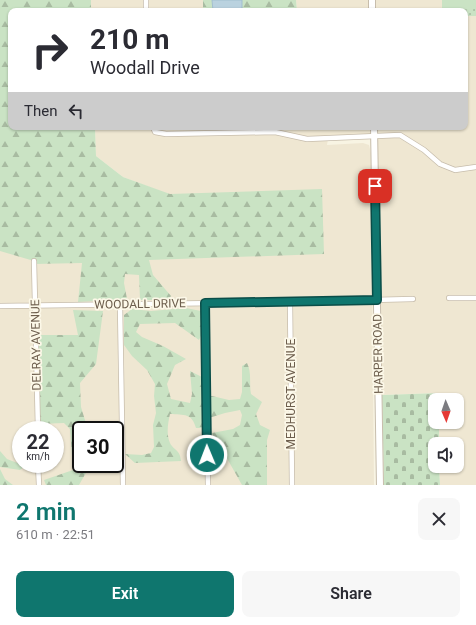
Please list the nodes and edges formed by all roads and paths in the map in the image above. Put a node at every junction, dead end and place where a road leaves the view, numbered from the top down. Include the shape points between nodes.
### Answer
1 (154, 130) edge
2 (374, 130) edge
3 (374, 137) junction
4 (476, 167) edge
5 (34, 261) dead end
6 (449, 298) dead end
7 (476, 298) edge
8 (414, 299) dead end
9 (377, 300) junction
10 (290, 302) junction
11 (205, 303) junction
12 (36, 305) junction
13 (120, 305) junction
14 (0, 306) edge
15 (38, 421) edge
16 (38, 473) edge
17 (39, 485) edge
18 (123, 485) edge
19 (208, 485) edge
20 (292, 485) edge
21 (380, 485) edge

1 - 3 street via 166,134 275,132 307,139
2 - 3 street, HARPER ROAD
3 - 4 street via 400,135 440,164 455,170
3 - 9 street, HARPER ROAD
5 - 12 street, DELRAY AVENUE
6 - 7 street
8 - 9 street, WOODALL DRIVE
9 - 10 street, WOODALL DRIVE
9 - 21 street, HARPER ROAD
10 - 11 street, WOODALL DRIVE
10 - 20 street, MEDHURST AVENUE
11 - 13 street, WOODALL DRIVE
11 - 19 street
12 - 13 street, WOODALL DRIVE
12 - 14 street, WOODALL DRIVE
12 - 15 street, DELRAY AVENUE
13 - 18 street
16 - 17 street

